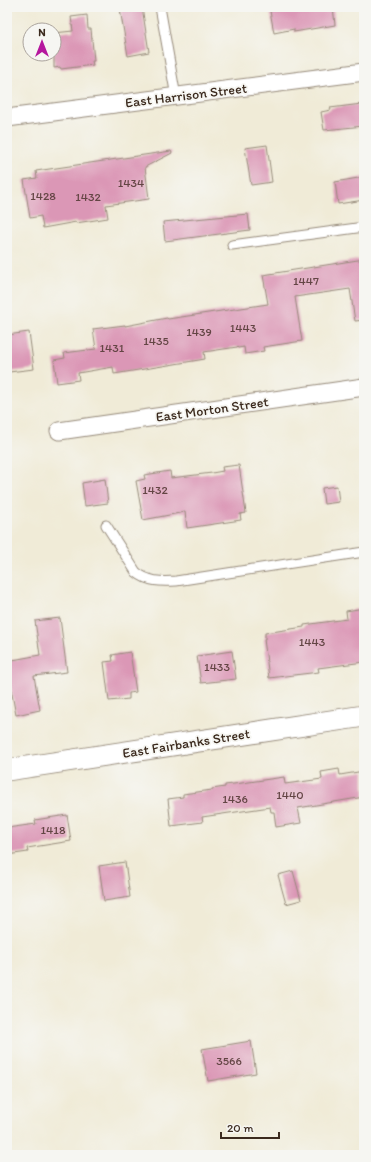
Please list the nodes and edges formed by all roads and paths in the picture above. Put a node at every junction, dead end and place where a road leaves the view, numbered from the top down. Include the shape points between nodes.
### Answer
1 (160, 7) edge
2 (364, 72) edge
3 (176, 97) junction
4 (7, 118) edge
5 (364, 227) edge
6 (232, 245) dead end
7 (364, 387) edge
8 (59, 431) dead end
9 (106, 525) dead end
10 (364, 552) edge
11 (364, 716) edge
12 (7, 770) edge

1 - 3 lane
2 - 3 street, East Harrison Street
3 - 4 street, East Harrison Street
5 - 6 lane
7 - 8 street, East Morton Street
9 - 10 lane via 136,572 154,581 176,581
11 - 12 street, East Fairbanks Street

